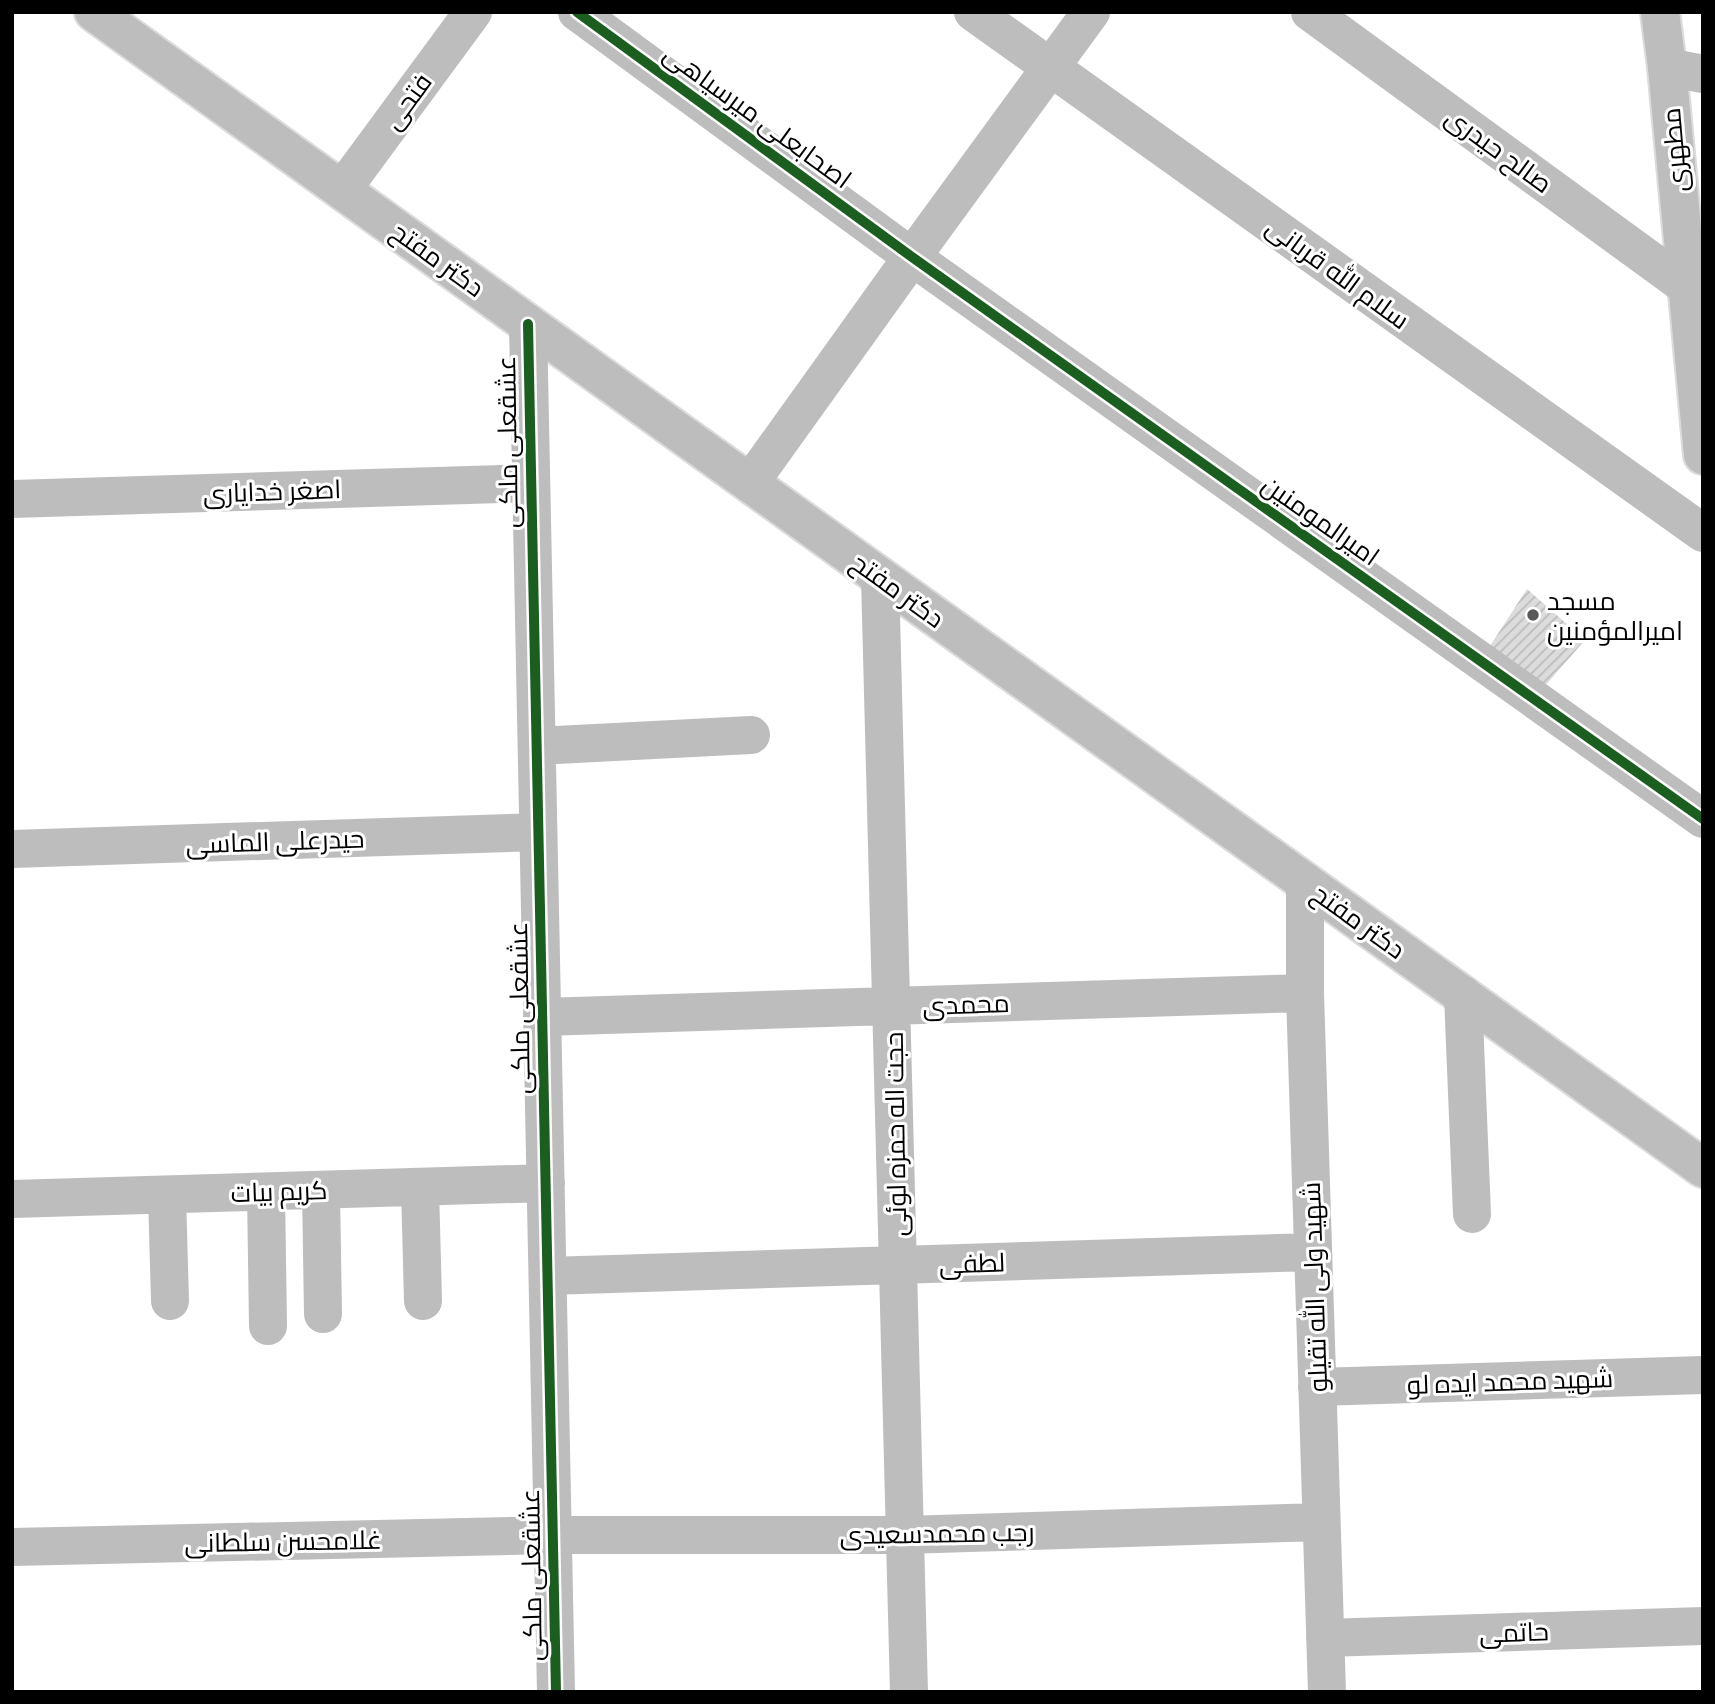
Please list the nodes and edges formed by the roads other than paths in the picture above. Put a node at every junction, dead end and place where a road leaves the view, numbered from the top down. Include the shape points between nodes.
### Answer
1 (94, 12) edge
2 (472, 12) edge
3 (577, 12) edge
4 (973, 12) edge
5 (1091, 12) edge
6 (1310, 12) edge
7 (1660, 12) edge
8 (1052, 68) junction
9 (1685, 71) edge
10 (342, 190) junction
11 (912, 257) junction
12 (1687, 287) junction
13 (528, 324) junction
14 (1701, 415) edge
15 (1703, 455) edge
16 (531, 483) junction
17 (750, 483) junction
18 (12, 499) edge
19 (1703, 533) edge
20 (880, 577) junction
21 (751, 735) dead end
22 (537, 746) junction
23 (1703, 819) edge
24 (538, 832) junction
25 (12, 849) edge
26 (1305, 883) junction
27 (1305, 993) junction
28 (1463, 995) junction
29 (891, 1006) junction
30 (542, 1017) junction
31 (1703, 1168) edge
32 (546, 1183) junction
33 (420, 1187) junction
34 (321, 1190) junction
35 (266, 1192) junction
36 (167, 1195) junction
37 (12, 1199) edge
38 (1472, 1214) dead end
39 (1313, 1252) junction
40 (898, 1265) junction
41 (548, 1276) junction
42 (170, 1301) dead end
43 (423, 1301) dead end
44 (323, 1314) dead end
45 (268, 1326) dead end
46 (1703, 1375) edge
47 (1318, 1387) junction
48 (1321, 1522) junction
49 (553, 1535) junction
50 (905, 1535) junction
51 (12, 1547) edge
52 (1703, 1626) edge
53 (1325, 1638) junction
54 (556, 1692) edge
55 (909, 1692) edge
56 (1326, 1692) edge

1 - 10 street, دکتر مفتح
2 - 10 street, فتحی
3 - 11 street, اصحابعلی میرسیاهی
4 - 8 street, سلام الله قربانی
5 - 8 street
6 - 12 street, صالح حیدری
7 - 9 street, مطهری
8 - 11 street
8 - 19 street, سلام الله قربانی
9 - 12 street, مطهری
10 - 13 street, دکتر مفتح
11 - 17 street
11 - 23 street, امیرالمومنین
12 - 14 street, مطهری
13 - 16 street, عشقعلی ملکی
13 - 17 street, دکتر مفتح
14 - 15 street, مطهری
16 - 18 street, اصغر خدایاری
16 - 22 street, عشقعلی ملکی
17 - 20 street, دکتر مفتح
20 - 26 street, دکتر مفتح
20 - 29 street, حجت اله حمزه لوئی
21 - 22 street
22 - 24 street, عشقعلی ملکی
24 - 25 street, حیدرعلی الماسی
24 - 30 street, عشقعلی ملکی
26 - 27 street, شهید ولی الله تقیلو
26 - 28 street, دکتر مفتح
27 - 29 street, محمدی
27 - 39 street, شهید ولی الله تقیلو
28 - 31 street, دکتر مفتح
28 - 38 street
29 - 30 street, محمدی
29 - 40 street, حجت اله حمزه لوئی
30 - 32 street, عشقعلی ملکی
32 - 33 street, کریم بیات
32 - 41 street, عشقعلی ملکی
33 - 34 street, کریم بیات
33 - 43 street
34 - 35 street, کریم بیات
34 - 44 street
35 - 36 street, کریم بیات
35 - 45 street
36 - 37 street, کریم بیات
36 - 42 street
39 - 40 street, لطفی
39 - 47 street, شهید ولی الله تقیلو
40 - 41 street, لطفی
40 - 50 street, حجت اله حمزه لوئی
41 - 49 street, عشقعلی ملکی
46 - 47 street, شهید محمد ایده لو
47 - 48 street, شهید ولی الله تقیلو
48 - 50 street, رجب محمدسعیدی
48 - 53 street, شهید ولی الله تقیلو
49 - 50 street, رجب محمدسعیدی
49 - 51 street, غلامحسن سلطانی
49 - 54 street, عشقعلی ملکی
50 - 55 street, حجت اله حمزه لوئی
52 - 53 street, حاتمی
53 - 56 street, شهید ولی الله تقیلو

